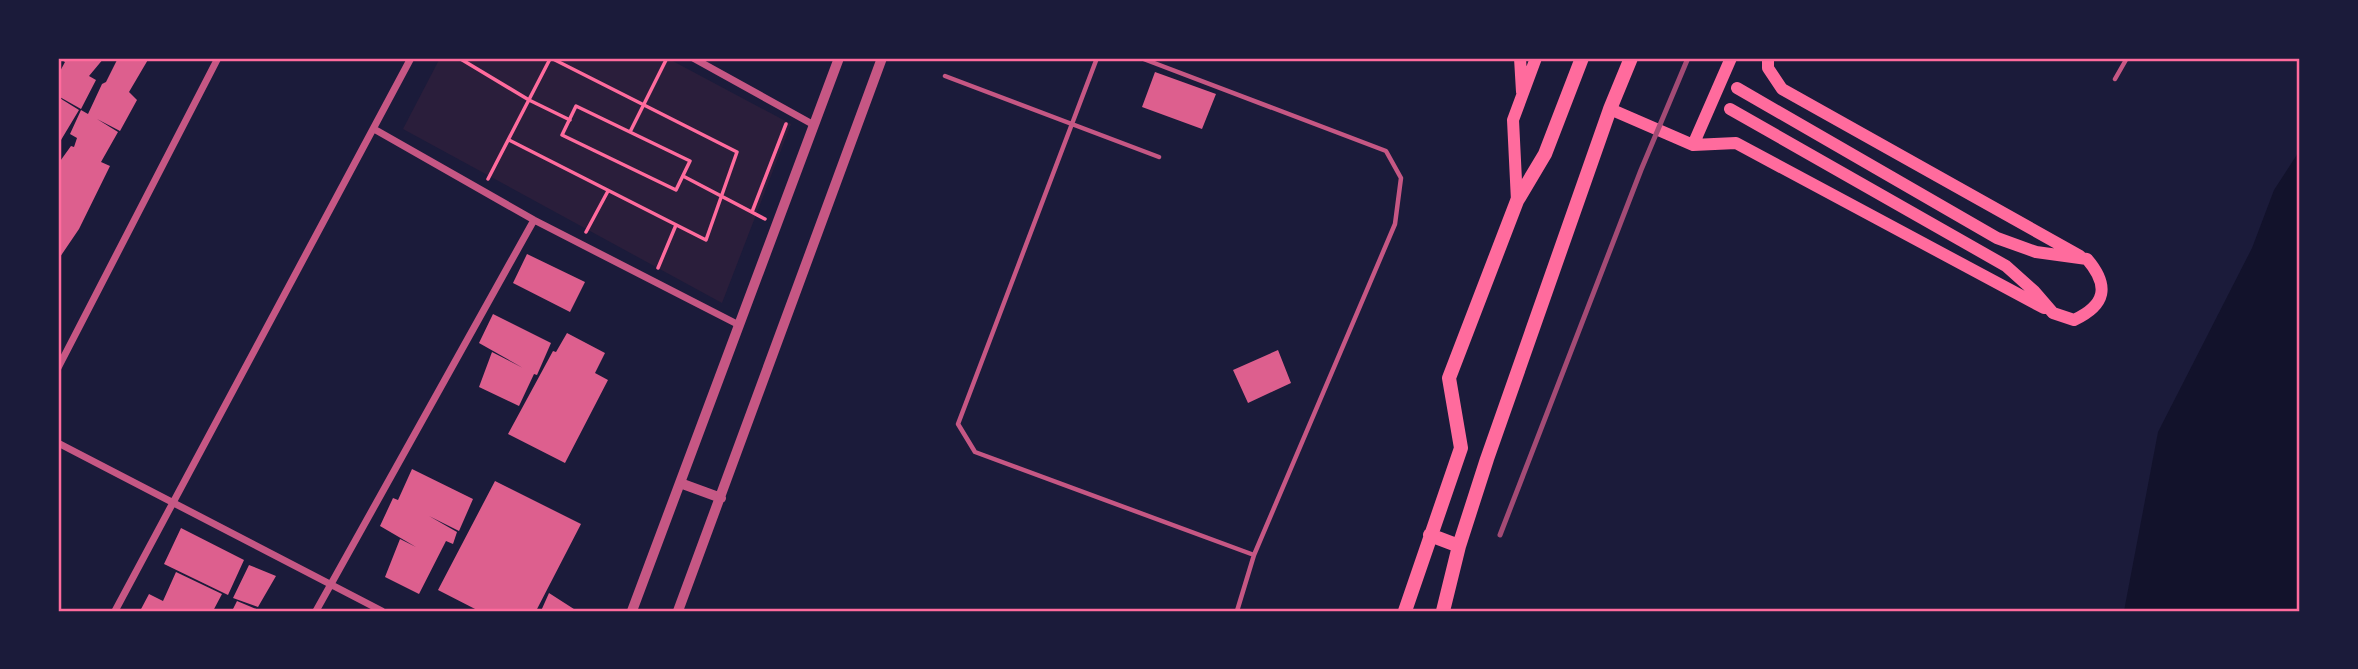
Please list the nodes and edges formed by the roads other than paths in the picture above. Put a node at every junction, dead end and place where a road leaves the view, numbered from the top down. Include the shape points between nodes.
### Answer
1 (218, 58) edge
2 (411, 58) edge
3 (693, 58) edge
4 (839, 58) edge
5 (882, 58) edge
6 (1097, 58) edge
7 (1141, 58) edge
8 (1520, 58) edge
9 (1536, 58) edge
10 (1582, 58) edge
11 (1631, 58) edge
12 (1731, 58) edge
13 (1768, 58) edge
14 (2127, 58) edge
15 (944, 76) dead end
16 (2115, 79) dead end
17 (1737, 88) dead end
18 (1522, 97) junction
19 (1610, 109) junction
20 (1730, 109) dead end
21 (1072, 124) junction
22 (814, 125) junction
23 (374, 130) junction
24 (1693, 145) junction
25 (1159, 158) dead end
26 (1517, 201) junction
27 (534, 220) junction
28 (2087, 259) junction
29 (2053, 313) junction
30 (739, 325) junction
31 (58, 368) edge
32 (58, 443) edge
33 (680, 483) junction
34 (721, 498) junction
35 (174, 503) junction
36 (1430, 535) junction
37 (1458, 546) junction
38 (1254, 555) junction
39 (330, 583) junction
40 (115, 611) edge
41 (316, 611) edge
42 (382, 611) edge
43 (632, 611) edge
44 (678, 611) edge
45 (1237, 611) edge
46 (1405, 611) edge
47 (1443, 611) edge

1 - 31 street
2 - 23 street
3 - 22 street
4 - 22 street
5 - 34 street
6 - 21 lane
7 - 38 lane via 1386,151 1401,178 1395,224
8 - 18 main road
9 - 18 main road
10 - 26 highway via 1545,154
11 - 19 highway
12 - 24 main road
13 - 28 main road via 1768,68 1782,89
14 - 16 lane
15 - 21 lane
17 - 28 main road via 1997,238 2036,252
18 - 26 main road via 1513,120
19 - 24 main road
19 - 37 highway
20 - 29 main road via 2006,266
21 - 25 lane
21 - 38 lane via 958,424 975,452
22 - 30 street
23 - 27 street
23 - 35 street
24 - 29 main road via 1736,143
26 - 36 highway via 1448,378 1461,447
27 - 30 street
27 - 39 street
28 - 29 main road via 2099,274 2102,292 2092,312 2074,320
30 - 33 street
32 - 35 street
33 - 34 street
33 - 43 street
34 - 44 street
35 - 39 street
35 - 40 street
36 - 37 highway
36 - 46 highway
37 - 47 highway
38 - 45 lane
39 - 41 street
39 - 42 street

